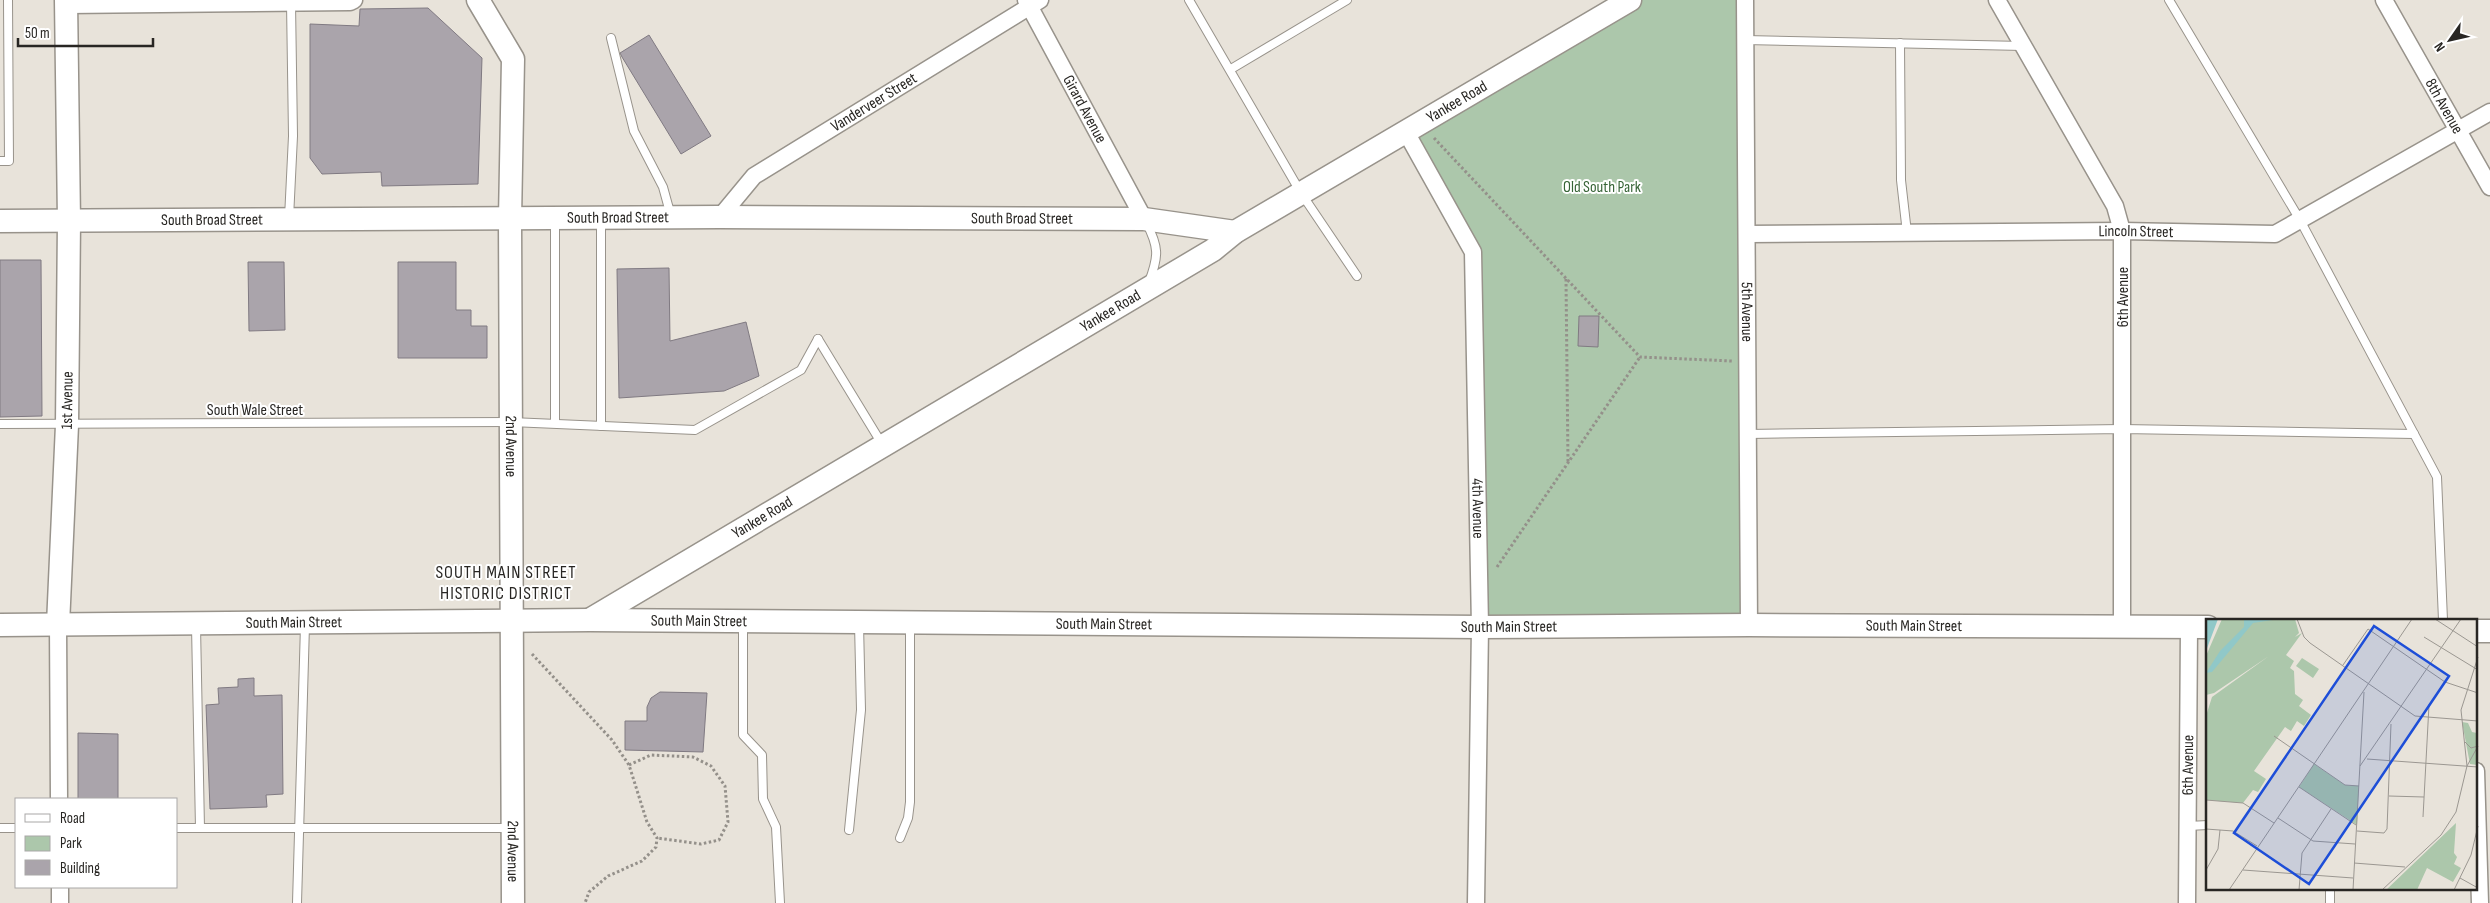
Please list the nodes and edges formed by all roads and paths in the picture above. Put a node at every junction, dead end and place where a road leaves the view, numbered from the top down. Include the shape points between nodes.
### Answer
1 (8, 0) edge
2 (354, 0) edge
3 (478, 0) edge
4 (1189, 0) edge
5 (1348, 0) edge
6 (1630, 0) edge
7 (1745, 0) edge
8 (1997, 0) edge
9 (2169, 0) edge
10 (2384, 0) edge
11 (66, 2) edge
12 (271, 2) edge
13 (1032, 2) edge
14 (290, 3) junction
15 (611, 38) dead end
16 (1745, 40) junction
17 (1900, 43) junction
18 (2023, 46) junction
19 (1231, 69) junction
20 (2490, 112) edge
21 (2457, 131) junction
22 (1406, 132) junction
23 (0, 161) edge
24 (2490, 187) edge
25 (1302, 193) junction
26 (720, 217) junction
27 (671, 218) junction
28 (555, 219) junction
29 (601, 219) junction
30 (1144, 219) junction
31 (289, 220) junction
32 (510, 220) junction
33 (2300, 220) junction
34 (0, 221) edge
35 (69, 221) junction
36 (2122, 231) junction
37 (1235, 232) junction
38 (1908, 233) junction
39 (1748, 234) junction
40 (1357, 276) dead end
41 (1566, 278) junction
42 (1146, 288) junction
43 (1640, 357) junction
44 (1748, 362) junction
45 (511, 422) junction
46 (0, 424) edge
47 (555, 424) junction
48 (67, 425) junction
49 (601, 426) junction
50 (2122, 429) junction
51 (1748, 434) junction
52 (2414, 434) junction
53 (883, 445) junction
54 (1568, 463) junction
55 (1495, 574) dead end
56 (2443, 619) edge
57 (590, 620) junction
58 (743, 621) junction
59 (511, 622) junction
60 (859, 622) junction
61 (910, 622) junction
62 (305, 623) junction
63 (196, 624) junction
64 (0, 625) edge
65 (58, 625) junction
66 (1749, 625) junction
67 (2122, 626) junction
68 (1480, 627) junction
69 (2198, 627) edge
70 (532, 654) dead end
71 (629, 765) junction
72 (59, 798) edge
73 (2206, 825) edge
74 (2188, 826) junction
75 (0, 828) edge
76 (15, 828) edge
77 (178, 828) edge
78 (200, 828) junction
79 (297, 828) junction
80 (513, 828) junction
81 (849, 830) dead end
82 (657, 838) junction
83 (900, 838) dead end
84 (2478, 852) edge
85 (60, 888) edge
86 (2330, 890) edge
87 (60, 903) edge
88 (297, 903) edge
89 (513, 903) edge
90 (585, 903) edge
91 (780, 903) edge
92 (1476, 903) edge
93 (2187, 903) edge
94 (2330, 903) edge
95 (2480, 903) edge

1 - 23 lane via 9,161
2 - 14 street
3 - 32 street, 2nd Avenue via 513,59
4 - 19 lane
5 - 19 lane
6 - 22 street, Yankee Road
7 - 16 street, 5th Avenue
8 - 18 street, 6th Avenue
9 - 33 lane
10 - 21 street, 8th Avenue
11 - 12 street
11 - 35 street, 1st Avenue
12 - 14 street
13 - 26 street, Vanderveer Street via 754,176
13 - 30 street, Girard Avenue
14 - 31 lane via 293,136
15 - 27 lane via 634,132 663,187
16 - 17 lane
16 - 39 street, 5th Avenue
17 - 18 lane
17 - 38 lane via 1901,180
18 - 36 street, 6th Avenue via 2115,206
19 - 25 lane
20 - 21 street, Lincoln Street
21 - 24 street, 8th Avenue
21 - 33 street, Lincoln Street
22 - 25 street, Yankee Road
22 - 41 path via 1436,138
22 - 68 street, 4th Avenue via 1473,252
25 - 37 street, Yankee Road
25 - 40 lane
26 - 27 street, South Broad Street
26 - 30 street, South Broad Street
27 - 29 street, South Broad Street
28 - 29 street, South Broad Street
28 - 32 street, South Broad Street
28 - 47 lane
29 - 49 lane
30 - 37 street, South Broad Street
30 - 42 lane via 1156,240 1158,260
31 - 32 street, South Broad Street
31 - 35 street, South Broad Street
32 - 45 street, 2nd Avenue
33 - 36 street, Lincoln Street via 2275,234
33 - 52 lane
34 - 35 street, South Broad Street
35 - 48 street, 1st Avenue
36 - 38 street, Lincoln Street
36 - 50 street, 6th Avenue
37 - 42 street, Yankee Road via 1213,250
38 - 39 street, Lincoln Street
39 - 44 street, 5th Avenue
41 - 43 path
41 - 54 path
42 - 53 street, Yankee Road
43 - 44 path
43 - 54 path
44 - 51 street, 5th Avenue
45 - 47 lane, South Wale Street
45 - 48 lane, South Wale Street
45 - 59 street, 2nd Avenue
46 - 48 lane, South Wale Street
47 - 49 lane, South Wale Street
48 - 65 street, 1st Avenue
49 - 53 lane, South Wale Street via 695,430 801,370 818,339
50 - 51 lane
50 - 52 lane
50 - 67 street, 6th Avenue
51 - 66 street, 5th Avenue
52 - 56 lane via 2437,477
53 - 57 street, Yankee Road
54 - 55 path
57 - 58 street, South Main Street
57 - 59 street, South Main Street
58 - 60 street, South Main Street
58 - 91 lane via 743,736 762,755 763,799 776,827
59 - 62 street, South Main Street
59 - 80 street, 2nd Avenue
60 - 61 street, South Main Street
60 - 81 lane via 861,710
61 - 68 street, South Main Street
61 - 83 lane via 910,802
62 - 63 street, South Main Street
62 - 79 lane
63 - 65 street, South Main Street
63 - 78 lane
64 - 65 street, South Main Street
65 - 72 street, 1st Avenue
66 - 67 street, South Main Street
66 - 68 street, South Main Street
67 - 69 street, South Main Street
68 - 92 street, 4th Avenue
69 - 74 street, 6th Avenue
70 - 71 path via 612,740
71 - 82 path via 647,822
71 - 82 path via 651,755 692,757 710,766 725,786 728,822 719,840 701,844
73 - 74 lane
74 - 93 street, 6th Avenue
75 - 76 lane
77 - 78 lane
78 - 79 lane
79 - 80 lane
79 - 88 lane
80 - 89 street, 2nd Avenue
82 - 90 path via 656,848 642,861 608,876 589,892
84 - 95 street
85 - 87 street
86 - 94 lane

